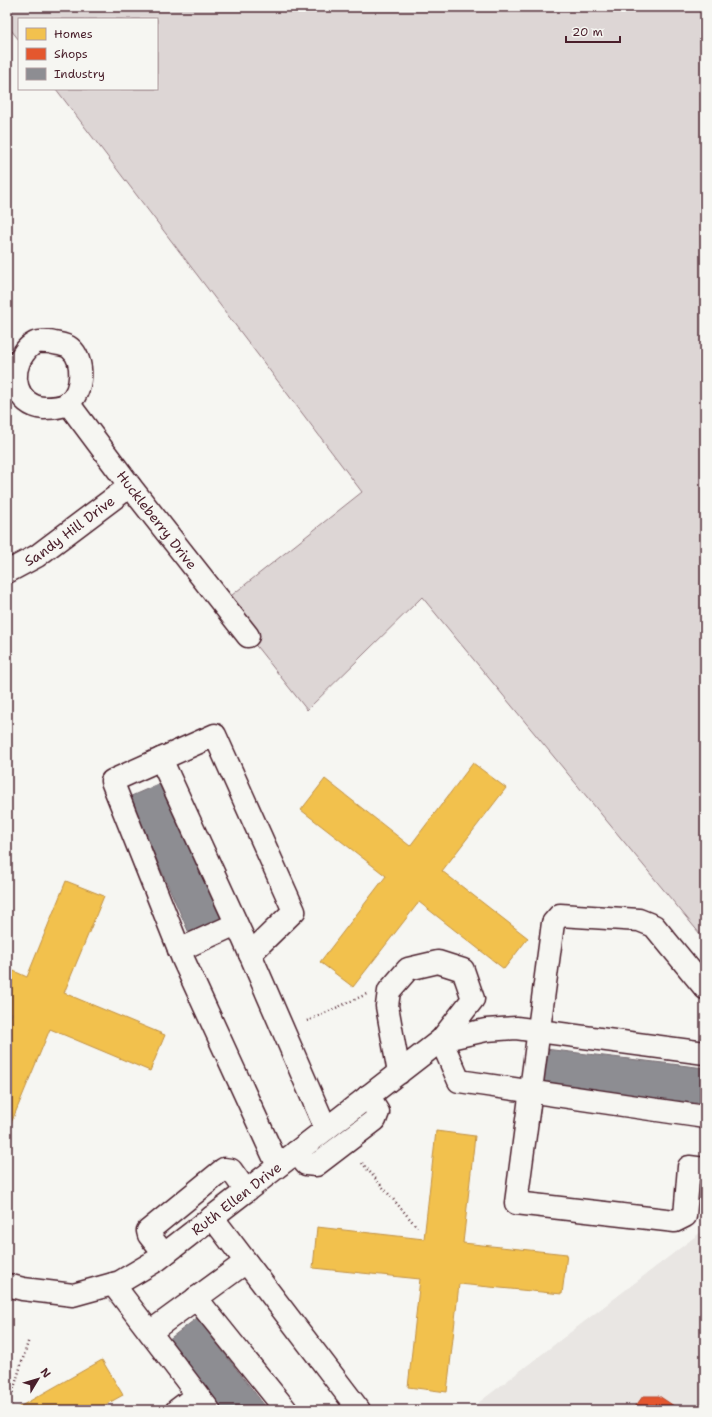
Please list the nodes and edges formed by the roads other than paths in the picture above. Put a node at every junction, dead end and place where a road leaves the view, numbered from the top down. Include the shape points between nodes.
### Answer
1 (68, 403) dead end
2 (130, 486) junction
3 (7, 572) edge
4 (248, 636) dead end
5 (161, 759) junction
6 (236, 924) junction
7 (179, 950) junction
8 (250, 954) junction
9 (705, 988) edge
10 (538, 1031) junction
11 (441, 1040) junction
12 (705, 1053) edge
13 (399, 1073) junction
14 (532, 1091) junction
15 (368, 1096) junction
16 (705, 1117) edge
17 (326, 1129) junction
18 (296, 1152) junction
19 (278, 1166) junction
20 (705, 1169) edge
21 (246, 1191) junction
22 (212, 1217) junction
23 (164, 1254) junction
24 (246, 1262) junction
25 (113, 1284) junction
26 (7, 1285) edge
27 (196, 1298) junction
28 (150, 1332) junction
29 (203, 1402) edge
30 (177, 1410) edge
31 (286, 1410) edge
32 (359, 1410) edge

1 - 2 street, Huckleberry Drive
2 - 3 street, Sandy Hill Drive via 37,556
2 - 4 street, Huckleberry Drive
5 - 6 street
5 - 7 street via 112,781
5 - 8 street via 215,735 294,911
6 - 7 street
6 - 8 street
7 - 19 street
8 - 17 street
9 - 10 street via 654,926 639,920 560,915 553,923
10 - 11 street via 516,1028 486,1030
10 - 12 street
10 - 14 street
11 - 13 street, Ruth Ellen Drive
11 - 13 street via 473,999 463,970 438,962 408,969 389,992 387,1006
11 - 14 street via 459,1081
13 - 15 street, Ruth Ellen Drive
14 - 16 street
14 - 20 street via 516,1203 675,1221 685,1216 689,1167
15 - 17 street, Ruth Ellen Drive
15 - 18 street via 378,1112 375,1120 316,1165 306,1164
17 - 18 street, Ruth Ellen Drive
18 - 19 street, Ruth Ellen Drive
19 - 21 street, Ruth Ellen Drive
21 - 22 street, Ruth Ellen Drive
21 - 23 street via 231,1170 224,1169 148,1231
22 - 23 street, Ruth Ellen Drive
22 - 24 street
23 - 25 street, Ruth Ellen Drive
24 - 27 street
24 - 32 street
25 - 26 street, Ruth Ellen Drive via 73,1295
25 - 28 street
27 - 28 street
27 - 31 street
28 - 29 street
29 - 30 street

